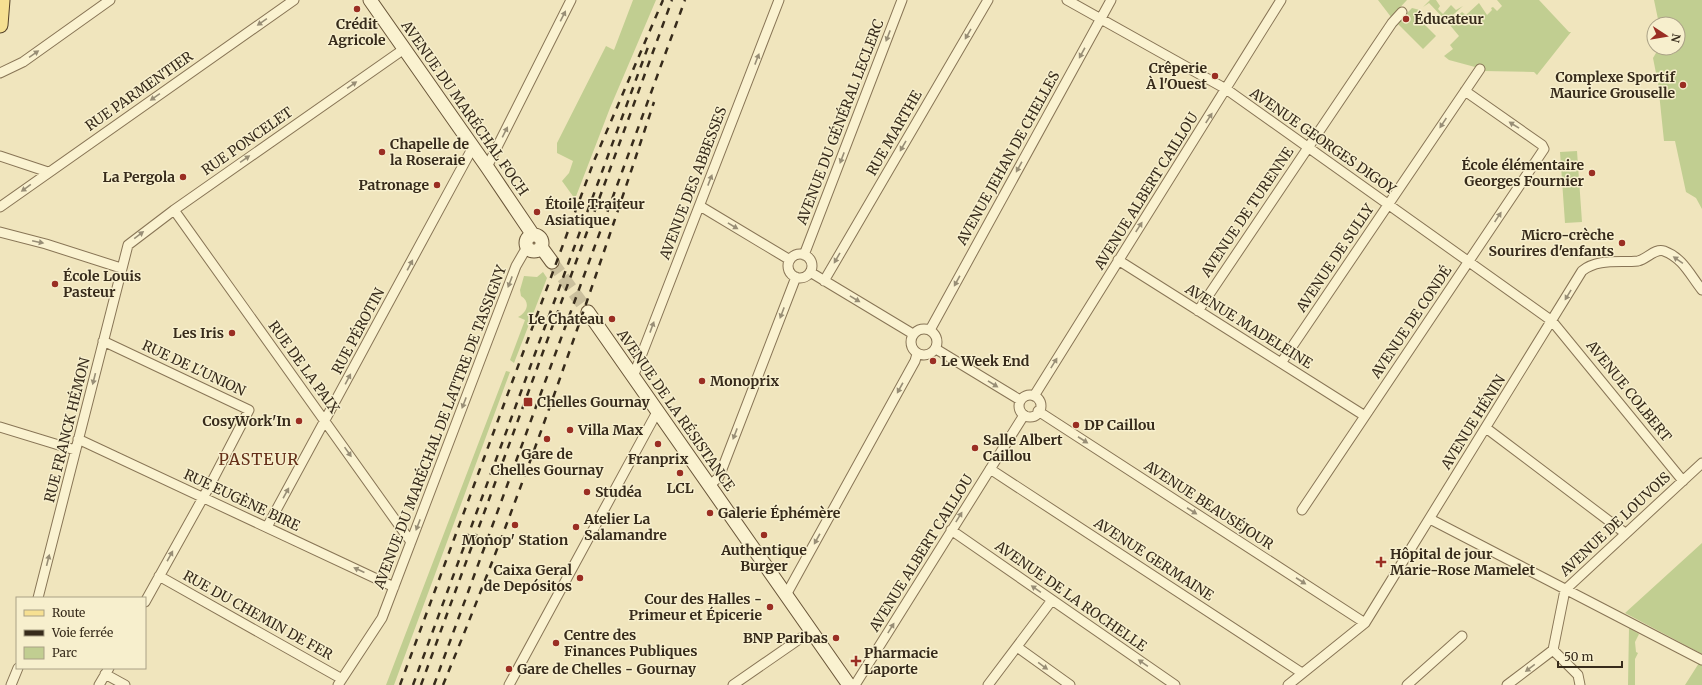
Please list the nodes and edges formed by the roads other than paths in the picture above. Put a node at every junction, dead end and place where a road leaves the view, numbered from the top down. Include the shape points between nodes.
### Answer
1 (2, 0) edge
2 (110, 0) edge
3 (294, 0) edge
4 (571, 0) edge
5 (779, 0) edge
6 (902, 0) edge
7 (988, 0) edge
8 (1067, 0) edge
9 (1111, 0) edge
10 (372, 1) edge
11 (1280, 1) edge
12 (1402, 12) dead end
13 (1101, 19) junction
14 (0, 25) edge
15 (404, 49) junction
16 (1480, 69) dead end
17 (0, 73) edge
18 (1226, 89) junction
19 (1465, 91) junction
20 (473, 147) junction
21 (1308, 147) junction
22 (0, 156) edge
23 (487, 167) junction
24 (48, 172) junction
25 (1388, 205) junction
26 (700, 206) junction
27 (0, 207) edge
28 (174, 210) junction
29 (0, 232) edge
30 (530, 241) junction
31 (804, 255) junction
32 (790, 260) junction
33 (1118, 260) junction
34 (1469, 261) junction
35 (552, 262) tunnel mouth
36 (122, 268) junction
37 (810, 272) junction
38 (796, 277) junction
39 (824, 281) junction
40 (1702, 290) edge
41 (1198, 311) junction
42 (588, 312) tunnel mouth
43 (1552, 321) junction
44 (930, 330) junction
45 (914, 334) junction
46 (103, 342) junction
47 (936, 349) junction
48 (917, 354) junction
49 (1281, 363) junction
50 (633, 377) junction
51 (1034, 396) junction
52 (1020, 400) junction
53 (1038, 411) junction
54 (657, 412) junction
55 (1024, 415) junction
56 (1365, 416) junction
57 (326, 421) junction
58 (0, 427) edge
59 (1486, 428) junction
60 (78, 439) junction
61 (76, 450) junction
62 (1702, 463) edge
63 (990, 469) junction
64 (1683, 481) junction
65 (709, 486) junction
66 (203, 497) junction
67 (1302, 510) dead end
68 (1430, 519) junction
69 (267, 527) junction
70 (951, 530) junction
71 (1625, 533) junction
72 (411, 542) junction
73 (159, 576) junction
74 (394, 587) junction
75 (1565, 590) junction
76 (786, 595) junction
77 (38, 597) edge
78 (146, 600) edge
79 (1052, 600) junction
80 (1365, 623) junction
81 (811, 631) junction
82 (1462, 636) dead end
83 (1017, 647) junction
84 (1553, 650) junction
85 (1702, 660) edge
86 (18, 669) edge
87 (107, 671) edge
88 (1302, 672) junction
89 (340, 682) edge
90 (11, 685) edge
91 (99, 685) edge
92 (125, 685) edge
93 (509, 685) edge
94 (734, 685) edge
95 (849, 685) edge
96 (855, 685) edge
97 (988, 685) edge
98 (1070, 685) edge
99 (1175, 685) edge
100 (1288, 685) edge
101 (1407, 685) edge
102 (1507, 685) edge
103 (1580, 685) edge

1 - 14 main road
17 -> 2 street via 23,62
3 -> 24 street, RUE PARMENTIER
23 -> 4 street
26 -> 5 street, AVENUE DES ABBESSES
6 -> 31 street, AVENUE DU GÉNÉRAL LECLERC
7 -> 39 street, RUE MARTHE
8 - 13 street, AVENUE GEORGES DIGOY
9 - 13 street, AVENUE JEHAN DE CHELLES
10 - 15 street, AVENUE DU MARÉCHAL FOCH
11 - 18 street, AVENUE ALBERT CAILLOU
12 - 21 street, AVENUE DE TURENNE
13 - 18 street, AVENUE GEORGES DIGOY
13 -> 44 street, AVENUE JEHAN DE CHELLES
15 - 20 street, AVENUE DU MARÉCHAL FOCH
28 -> 15 street, RUE PONCELET
16 - 19 street, AVENUE DE SULLY
18 - 21 street, AVENUE GEORGES DIGOY
33 -> 18 street, AVENUE ALBERT CAILLOU
19 -> 25 street, AVENUE DE SULLY
34 -> 19 street, AVENUE DE CONDÉ via 1544,148
20 - 23 street, AVENUE DU MARÉCHAL FOCH
57 -> 20 street, RUE PÉROTIN
21 - 25 street, AVENUE GEORGES DIGOY
21 - 41 street, AVENUE DE TURENNE
22 - 24 street
23 - 30 street, AVENUE DU MARÉCHAL FOCH
24 -> 27 street, RUE PARMENTIER
25 - 34 street, AVENUE GEORGES DIGOY
25 - 49 street, AVENUE DE SULLY
26 -> 32 street
50 -> 26 street, AVENUE DES ABBESSES
36 -> 28 street, RUE PONCELET via 131,242
28 - 57 street, RUE DE LA PAIX
29 -> 36 street
30 - 35 street, AVENUE DU MARÉCHAL FOCH via 538,236 542,240 541,248
30 -> 72 street, AVENUE DU MARÉCHAL DE LATTRE DE TASSIGNY via 510,281
31 - 32 street via 797,255
31 - 37 street via 811,262
32 - 38 street via 789,269
33 - 41 street, AVENUE MADELEINE
51 -> 33 street, AVENUE ALBERT CAILLOU
34 - 43 street, AVENUE GEORGES DIGOY
34 - 56 street, AVENUE DE CONDÉ
36 - 46 street, RUE FRANCK HÉMON
37 - 38 street via 804,277
37 - 39 street
38 -> 65 street via 719,477
39 -> 45 street
40 -> 43 street, AVENUE HÉNIN via 1682,262 1663,251 1640,260 1610,261 1582,272
41 - 49 street, AVENUE MADELEINE
42 - 50 street, AVENUE DE LA RÉSISTANCE
43 - 59 street, AVENUE HÉNIN
43 - 64 street, AVENUE COLBERT
44 - 45 street via 921,329
44 - 47 street via 938,340
45 - 48 street via 911,338 912,347
46 -> 60 street, RUE FRANCK HÉMON
46 - 66 street, RUE DE L'UNION via 249,410
47 - 48 street via 926,356
47 -> 52 street
48 -> 76 street
49 - 56 street, AVENUE MADELEINE
50 - 54 street, AVENUE DE LA RÉSISTANCE
51 - 52 street via 1025,396
51 - 53 street via 1040,402
52 - 55 street via 1019,407
53 - 55 street via 1032,416
53 -> 80 street, AVENUE BEAUSÉJOUR
54 - 65 street, AVENUE DE LA RÉSISTANCE
54 - 93 street
55 - 63 street, AVENUE ALBERT CAILLOU
56 - 67 street, AVENUE DE CONDÉ
69 -> 57 street, RUE PÉROTIN
57 -> 72 street, RUE DE LA PAIX
58 - 61 street
59 - 68 street, AVENUE HÉNIN
59 - 71 street
60 - 61 street, RUE FRANCK HÉMON
60 - 66 street, RUE EUGÈNE BIRE
77 -> 61 street, RUE FRANCK HÉMON
62 - 64 street, AVENUE DE LOUVOIS
70 -> 63 street, AVENUE ALBERT CAILLOU
63 - 88 street, AVENUE GERMAINE
64 - 71 street, AVENUE DE LOUVOIS
65 - 76 street, AVENUE DE LA RÉSISTANCE
66 - 69 street, RUE EUGÈNE BIRE
73 -> 66 street
68 - 75 street
68 - 80 street, AVENUE HÉNIN
74 -> 69 street, RUE EUGÈNE BIRE
79 -> 70 street, AVENUE DE LA ROCHELLE
96 -> 70 street, AVENUE ALBERT CAILLOU
71 - 75 street, AVENUE DE LOUVOIS
72 - 74 street, AVENUE DU MARÉCHAL DE LATTRE DE TASSIGNY
73 - 78 street
73 - 89 street, RUE DU CHEMIN DE FER
74 - 89 street, AVENUE DU MARÉCHAL DE LATTRE DE TASSIGNY via 382,618
75 - 84 street, AVENUE DE LOUVOIS
75 - 85 street
76 - 81 street, AVENUE DE LA RÉSISTANCE
79 - 83 street
99 -> 79 street, AVENUE DE LA ROCHELLE
80 - 88 street, AVENUE HÉNIN
81 - 94 street
81 - 95 street, AVENUE DE LA RÉSISTANCE
82 - 101 street
83 - 97 street
83 -> 98 street
84 -> 102 street
84 - 103 street via 1578,675
86 - 90 street
87 - 91 street
87 - 92 street
88 - 100 street, AVENUE HÉNIN

